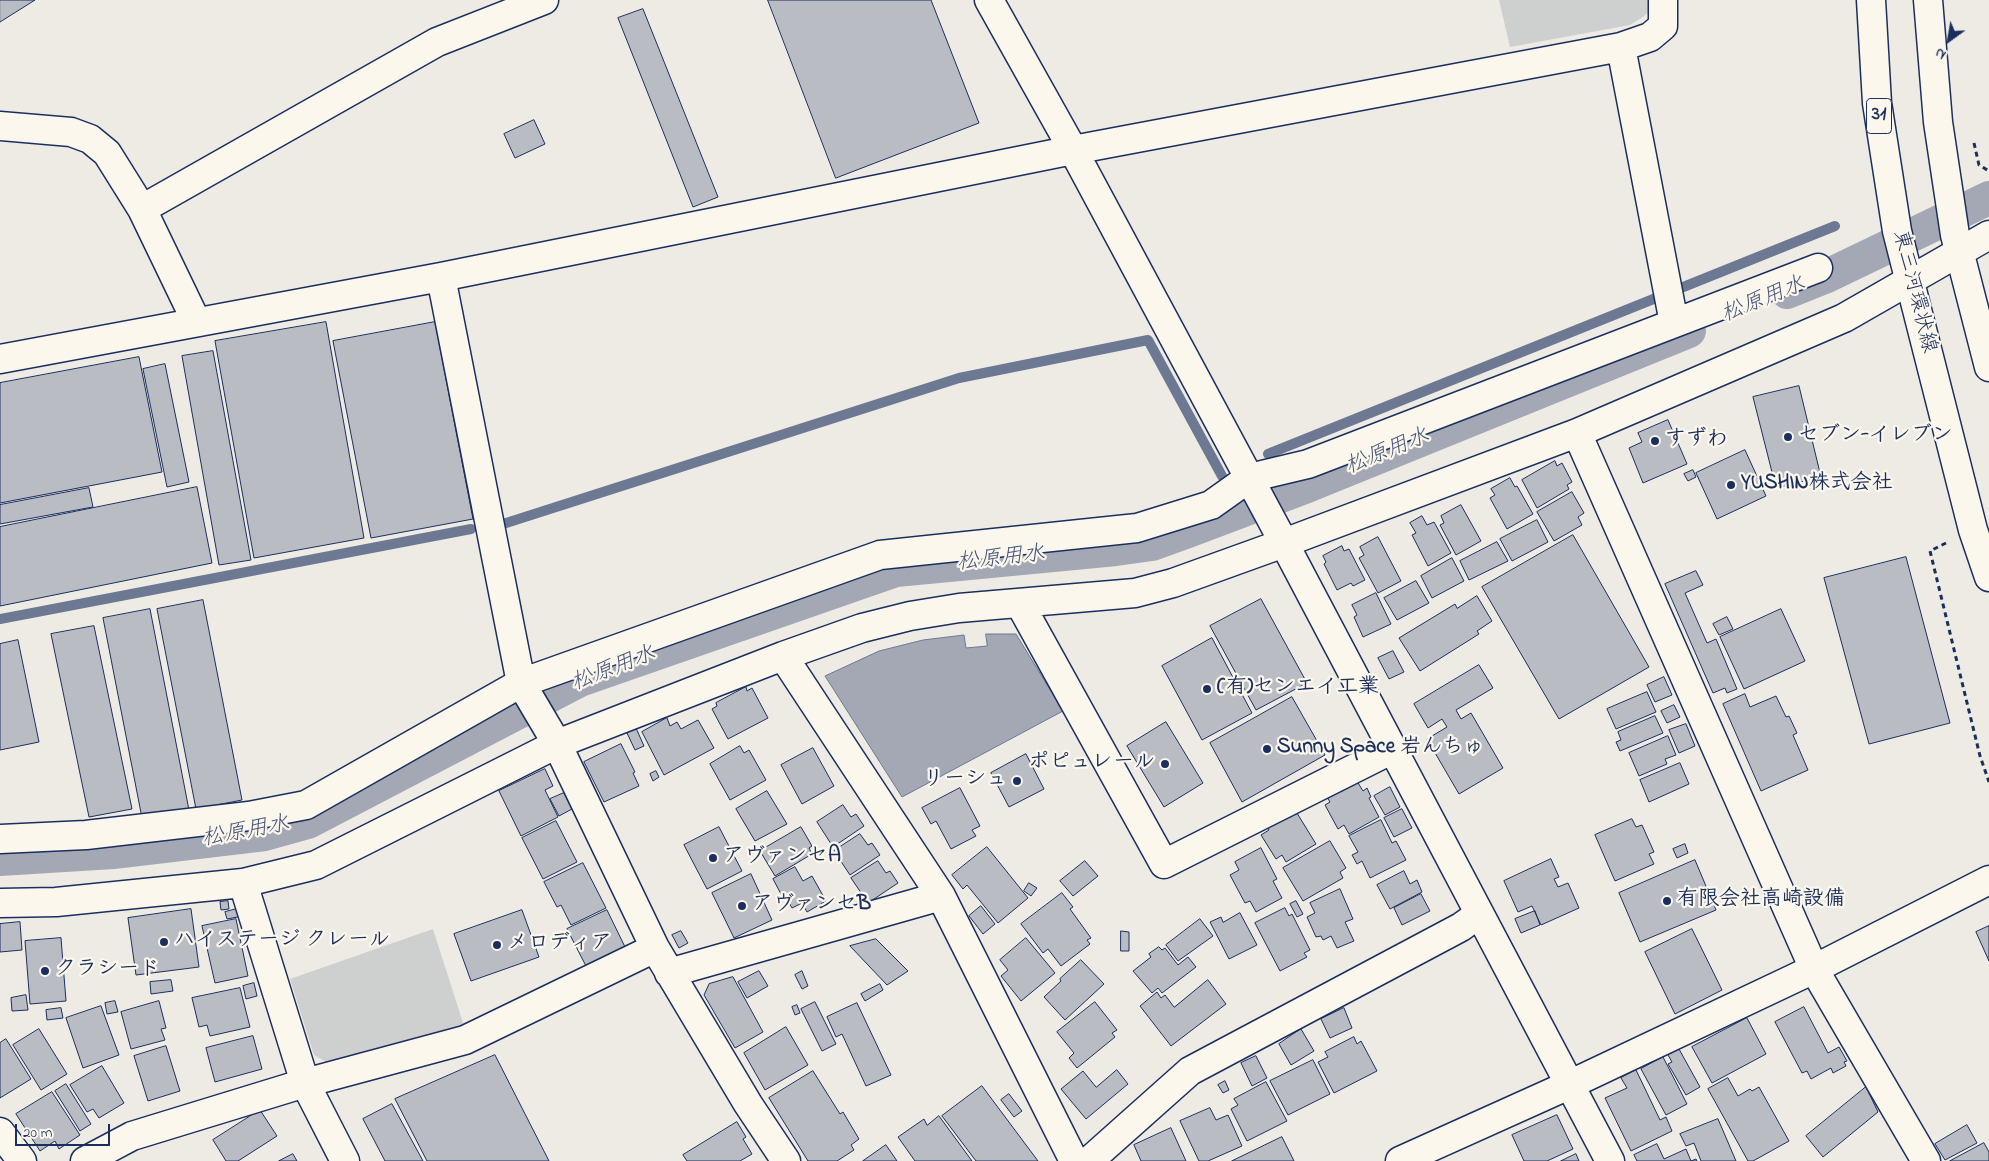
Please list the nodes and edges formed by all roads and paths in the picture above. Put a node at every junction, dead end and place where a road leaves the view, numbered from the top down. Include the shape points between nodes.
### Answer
1 (544, 0) edge
2 (989, 0) edge
3 (1663, 0) edge
4 (1871, 0) edge
5 (1928, 0) edge
6 (1621, 46) junction
7 (0, 126) edge
8 (1973, 139) dead end
9 (1073, 150) junction
10 (1989, 171) edge
11 (142, 209) junction
12 (1989, 235) edge
13 (1957, 244) junction
14 (1818, 268) dead end
15 (1907, 270) junction
16 (441, 278) junction
17 (1670, 303) junction
18 (196, 321) junction
19 (0, 359) edge
20 (1989, 367) edge
21 (1577, 433) junction
22 (1252, 485) junction
23 (1973, 530) junction
24 (1284, 543) junction
25 (1989, 577) edge
26 (1020, 604) junction
27 (783, 656) junction
28 (524, 688) junction
29 (557, 744) junction
30 (1392, 749) junction
31 (1989, 782) edge
32 (0, 839) edge
33 (1989, 880) edge
34 (243, 883) junction
35 (941, 896) junction
36 (0, 903) edge
37 (1479, 914) junction
38 (655, 948) junction
39 (1814, 969) junction
40 (669, 973) junction
41 (305, 1083) junction
42 (1571, 1084) junction
43 (0, 1132) edge
44 (22, 1161) edge
45 (85, 1161) edge
46 (346, 1161) edge
47 (786, 1161) edge
48 (1074, 1161) edge
49 (1089, 1161) edge
50 (1400, 1161) edge
51 (1610, 1161) edge
52 (1926, 1161) edge

1 - 11 street via 437,42
2 - 9 street
3 - 6 street via 1664,26 1650,37
4 - 15 street, 東三河環状線 / 31 via 1877,103 1896,231
5 - 13 street via 1938,122
6 - 9 street
6 - 17 street
7 - 11 street via 71,132 90,139 107,153
8 - 10 path via 1979,165
9 - 16 street
9 - 22 street
11 - 18 street
12 - 13 street
13 - 15 street
13 - 20 street
14 - 17 street
15 - 21 street via 1844,318
15 - 23 street, 東三河環状線 / 31
16 - 18 street
16 - 28 street
17 - 22 street via 1308,464
18 - 19 street
21 - 24 street
21 - 39 street
22 - 24 street
22 - 28 street via 1211,505 1137,528 880,556
23 - 25 street, 東三河環状線 / 31
23 - 31 path via 1930,551
24 - 26 street via 1173,583 1135,593
24 - 30 street
26 - 27 street via 959,608 910,616 862,628
26 - 30 street via 1164,864
27 - 29 street
27 - 35 street
28 - 29 street
28 - 32 street via 306,805 249,816 86,835
29 - 34 street via 316,865
29 - 38 street
30 - 37 street
33 - 39 street
34 - 36 street via 56,902
34 - 41 street
35 - 40 street
35 - 48 street
37 - 42 street
37 - 49 street via 1461,927 1190,1071
38 - 40 street
38 - 41 street via 465,1040
39 - 42 street
39 - 52 street
40 - 47 street
41 - 45 street via 132,1136
41 - 46 street
42 - 50 street
42 - 51 street
43 - 44 street

